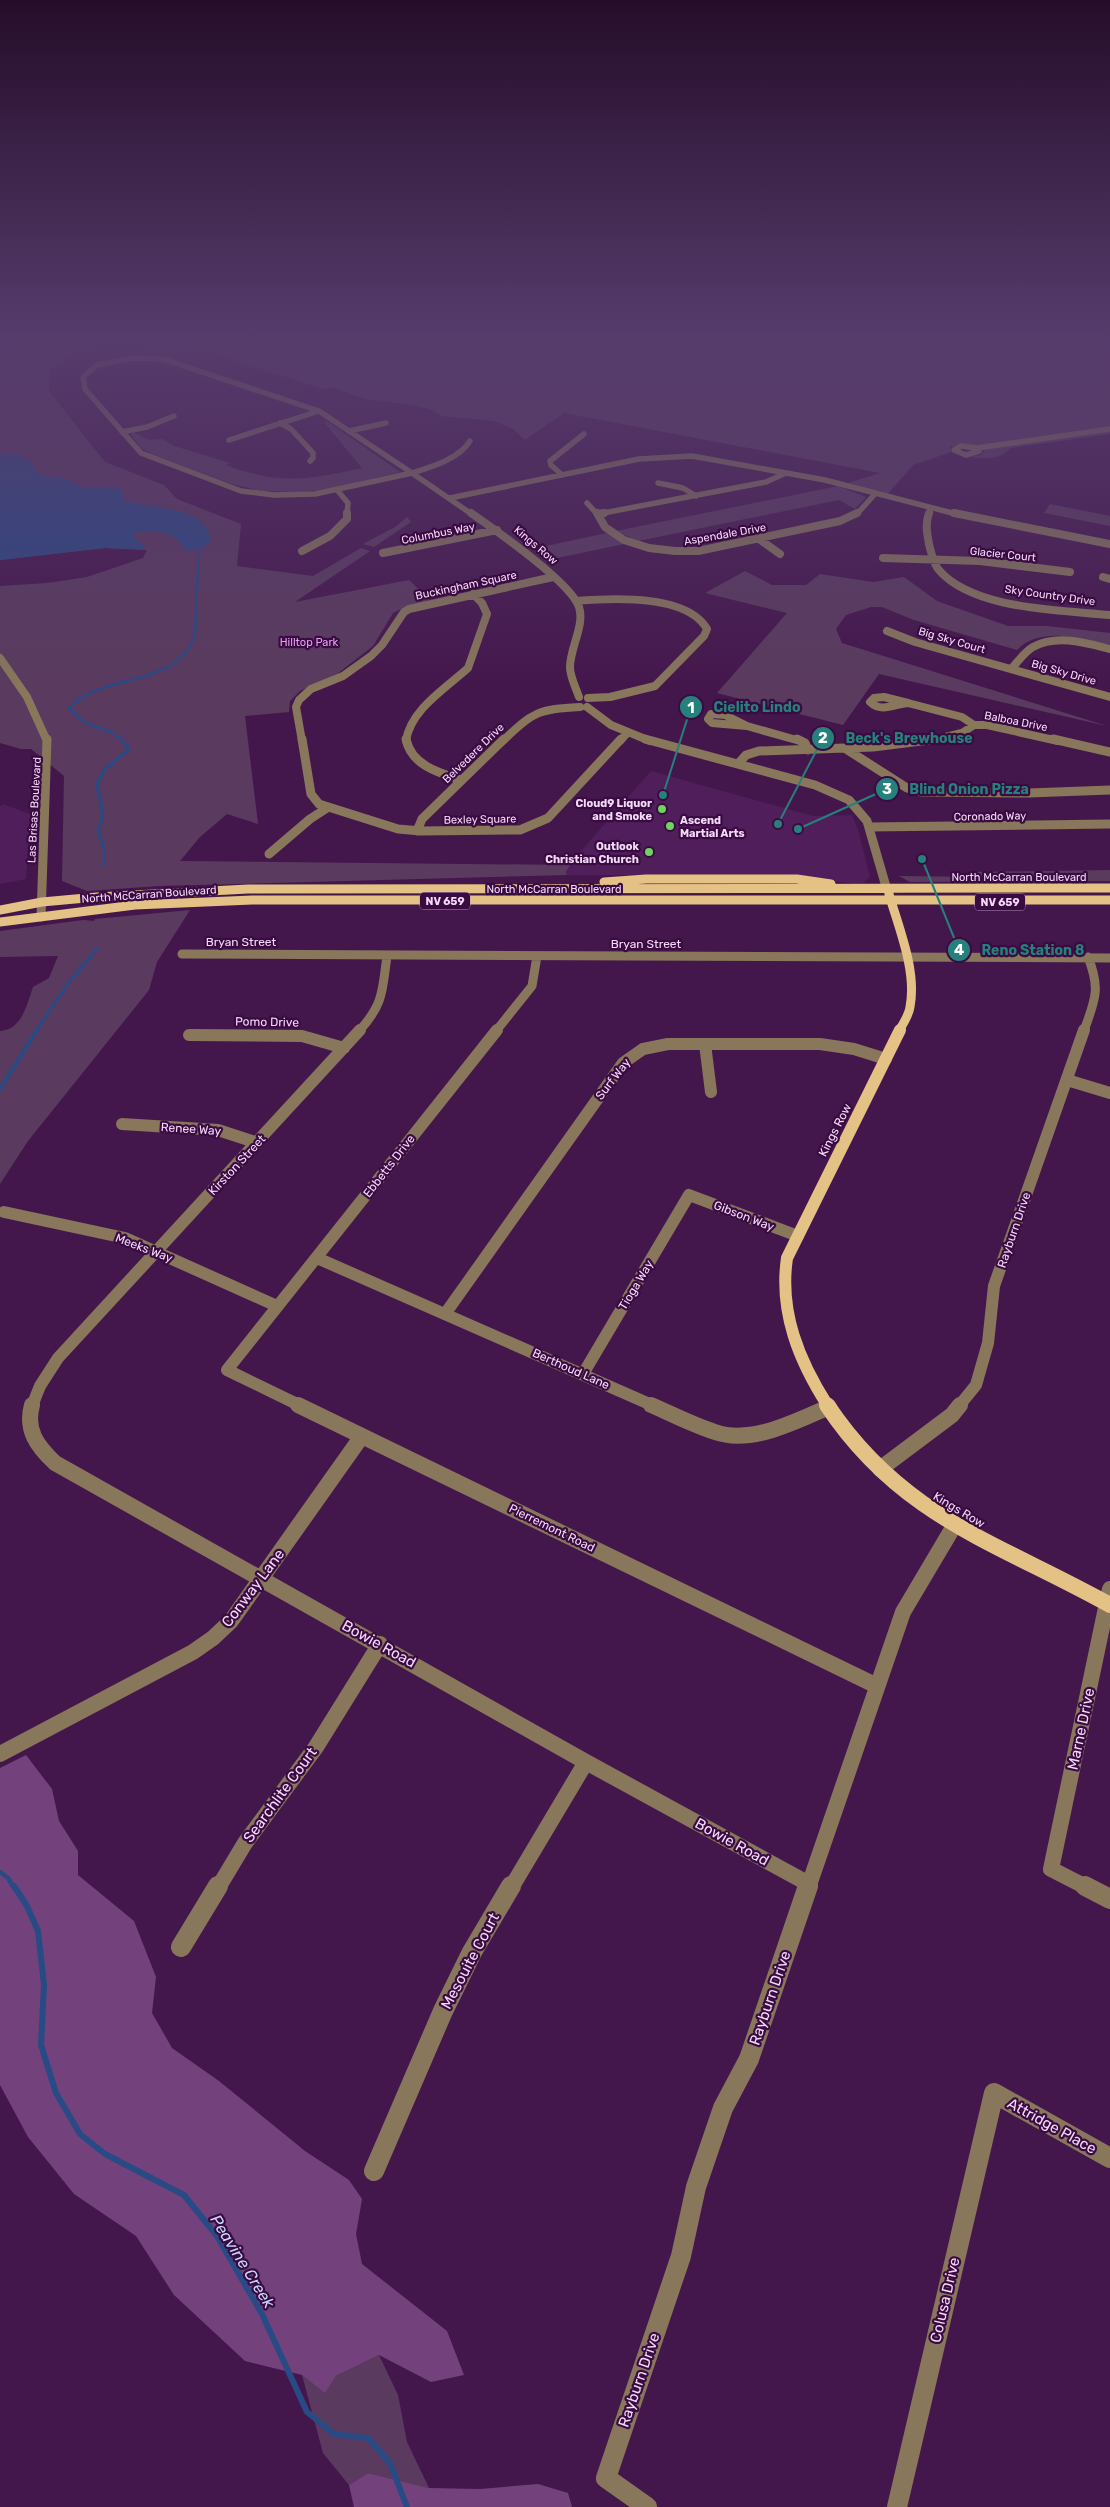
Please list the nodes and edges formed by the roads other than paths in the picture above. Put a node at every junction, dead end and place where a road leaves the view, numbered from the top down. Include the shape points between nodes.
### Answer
1 (145, 455) edge
2 (313, 455) edge
3 (384, 455) edge
4 (453, 455) edge
5 (558, 455) edge
6 (310, 461) dead end
7 (786, 473) junction
8 (412, 474) junction
9 (562, 475) junction
10 (658, 483) dead end
11 (338, 491) junction
12 (874, 495) junction
13 (696, 496) junction
14 (450, 498) junction
15 (587, 503) dead end
16 (931, 509) junction
17 (598, 514) junction
18 (496, 530) junction
19 (759, 539) junction
20 (1110, 544) edge
21 (302, 551) dead end
22 (383, 553) dead end
23 (780, 554) dead end
24 (883, 558) dead end
25 (933, 559) junction
26 (1070, 572) dead end
27 (553, 577) junction
28 (473, 594) junction
29 (576, 601) junction
30 (1110, 615) edge
31 (887, 631) dead end
32 (1110, 649) edge
33 (0, 658) edge
34 (1011, 669) junction
35 (1110, 697) edge
36 (576, 698) junction
37 (908, 703) dead end
38 (587, 704) junction
39 (558, 707) junction
40 (974, 725) junction
41 (747, 726) dead end
42 (627, 733) junction
43 (846, 749) junction
44 (808, 750) junction
45 (771, 751) junction
46 (1110, 752) edge
47 (738, 764) junction
48 (751, 768) junction
49 (461, 780) junction
50 (1110, 790) edge
51 (327, 808) junction
52 (1110, 824) edge
53 (869, 827) junction
54 (417, 831) junction
55 (269, 854) dead end
56 (1110, 888) edge
57 (889, 896) junction
58 (1110, 900) edge
59 (42, 902) junction
60 (0, 910) edge
61 (41, 916) junction
62 (0, 922) edge
63 (182, 954) dead end
64 (387, 956) junction
65 (537, 956) junction
66 (905, 956) junction
67 (1088, 957) junction
68 (1110, 958) edge
69 (189, 1035) dead end
70 (705, 1044) junction
71 (344, 1048) junction
72 (886, 1059) junction
73 (1067, 1080) junction
74 (711, 1092) dead end
75 (1110, 1094) edge
76 (122, 1124) dead end
77 (258, 1143) junction
78 (690, 1196) joint
79 (4, 1212) dead end
80 (798, 1236) junction
81 (156, 1251) junction
82 (317, 1258) junction
83 (277, 1306) junction
84 (445, 1314) junction
85 (58, 1358) joint
86 (227, 1370) joint
87 (583, 1374) junction
88 (829, 1407) junction
89 (362, 1436) junction
90 (880, 1469) junction
91 (954, 1526) junction
92 (261, 1580) junction
93 (1109, 1599) edge
94 (380, 1644) junction
95 (877, 1686) junction
96 (0, 1754) edge
97 (586, 1762) junction
98 (809, 1884) junction
99 (1110, 1899) edge
100 (181, 1947) dead end
101 (994, 2093) joint
102 (1110, 2158) edge
103 (374, 2171) dead end
104 (647, 2507) edge
105 (897, 2507) edge

1 - 11 street via 241,490 287,496
2 - 6 street
3 - 8 street, Kings Row
4 - 8 street
5 - 9 street via 550,461 551,466
7 - 9 street via 709,458 675,456 648,458
7 - 12 street
7 - 13 street via 766,482
8 - 11 street
8 - 14 street, Kings Row
9 - 14 street
10 - 13 street via 683,488
11 - 21 street via 348,503 348,519 330,536
12 - 16 street
12 - 19 street, Aspendale Drive via 848,519
13 - 17 street
14 - 18 street, Kings Row
15 - 17 street, Aspendale Drive via 595,507
16 - 20 street
16 - 25 street, Sky Country Drive via 926,525
17 - 19 street, Aspendale Drive via 610,532 658,550 698,551
18 - 22 street, Columbus Way
18 - 27 street, Kings Row
19 - 23 street
24 - 25 street, Glacier Court
25 - 26 street, Glacier Court
25 - 30 street, Sky Country Drive via 946,577 986,596 1023,605
27 - 28 street, Buckingham Square
27 - 29 street, Kings Row
28 - 49 street via 487,614 472,660 461,675 415,716 406,737 410,751 423,764
28 - 51 street, Buckingham Square via 403,612 374,653 347,674 307,692 298,702 296,707 311,794
29 - 36 street, Kings Row via 580,614 570,668
29 - 38 street via 629,599 687,612 706,625 704,636 659,684
31 - 34 street, Big Sky Court
32 - 34 street via 1077,641 1048,642 1028,650
33 - 59 street, Las Brisas Boulevard via 40,720 48,742
34 - 35 street, Big Sky Drive
36 - 38 street
36 - 38 street, Kings Row via 574,705
36 - 39 street, Belvedere Drive
37 - 40 street via 962,717
38 - 39 street, Belvedere Drive
38 - 42 street, Kings Row via 600,718
39 - 49 street, Belvedere Drive via 527,717
40 - 43 street, Balboa Drive via 960,734 936,739
40 - 46 street, Balboa Drive via 992,725
41 - 44 street via 801,740
42 - 47 street, Kings Row
42 - 54 street, Bexley Square via 540,823 509,832
43 - 44 street, Balboa Drive
43 - 50 street via 871,762 907,788 921,792
44 - 45 street, Balboa Drive
45 - 47 street, Balboa Drive via 746,754
45 - 48 street via 761,755
47 - 48 street, Kings Row
48 - 53 street, Kings Row via 838,793 863,813
49 - 54 street, Belvedere Drive via 422,819
51 - 54 street, Bexley Square via 383,826
51 - 55 street
52 - 53 street, Coronado Way
53 - 57 street, Kings Row
56 - 57 main road, North McCarran Boulevard / NV 659
57 - 58 main road, North McCarran Boulevard / NV 659
57 - 59 main road, North McCarran Boulevard / NV 659 via 855,890 248,888
57 - 61 main road, North McCarran Boulevard / NV 659 via 252,900 136,905
57 - 66 main road, Kings Row
59 - 60 main road, North McCarran Boulevard / NV 659
59 - 61 street, Las Brisas Boulevard
61 - 62 main road, North McCarran Boulevard / NV 659
63 - 64 street, Bryan Street
64 - 65 street, Bryan Street
64 - 71 street, Kirston Street via 379,1006
65 - 66 street, Bryan Street
65 - 82 street, Ebbetts Drive via 532,986
66 - 67 street, Bryan Street
66 - 72 main road, Kings Row via 912,997 906,1020
67 - 68 street, Bryan Street
67 - 73 street, Rayburn Drive via 1096,976 1096,996
69 - 71 street, Pomo Drive via 302,1036
70 - 72 street, Surf Way via 820,1044 854,1049
70 - 74 street
70 - 84 street, Surf Way via 656,1045 623,1062
71 - 77 street, Kirston Street
72 - 80 main road, Kings Row
73 - 75 street
73 - 90 street, Rayburn Drive via 994,1286 988,1343 976,1385 952,1415
76 - 77 street, Renee Way via 218,1130
77 - 81 street, Kirston Street
78 - 80 street, Gibson Way
78 - 87 street, Tioga Way
79 - 81 street, Meeks Way via 124,1238
80 - 88 main road, Kings Row via 785,1270 788,1316 806,1366
81 - 83 street, Meeks Way
81 - 85 street, Kirston Street
82 - 83 street, Ebbetts Drive
82 - 84 street, Berthoud Lane
83 - 86 street, Ebbetts Drive
84 - 87 street, Berthoud Lane
85 - 92 street, Bowie Road via 40,1385 29,1414 30,1429 43,1454
86 - 89 street, Pierremont Road
87 - 88 street, Berthoud Lane via 716,1433 731,1436 760,1434
88 - 90 main road, Kings Row
89 - 92 street, Conway Lane
89 - 95 street, Pierremont Road
90 - 91 main road, Kings Row
91 - 93 main road, Kings Row
91 - 95 street, Rayburn Drive via 903,1612
92 - 94 street, Bowie Road
92 - 96 street, Conway Lane via 231,1621 193,1652
93 - 99 street, Marne Drive via 1051,1869
94 - 97 street, Bowie Road
94 - 100 street, Searchlite Court via 316,1747 245,1843
95 - 98 street, Rayburn Drive
97 - 98 street, Bowie Road
97 - 103 street, Mesouite Court via 472,1952
98 - 104 street, Rayburn Drive via 749,2059 723,2108 696,2186 682,2256 606,2478
101 - 102 street, Attridge Place
101 - 105 street, Colusa Drive

